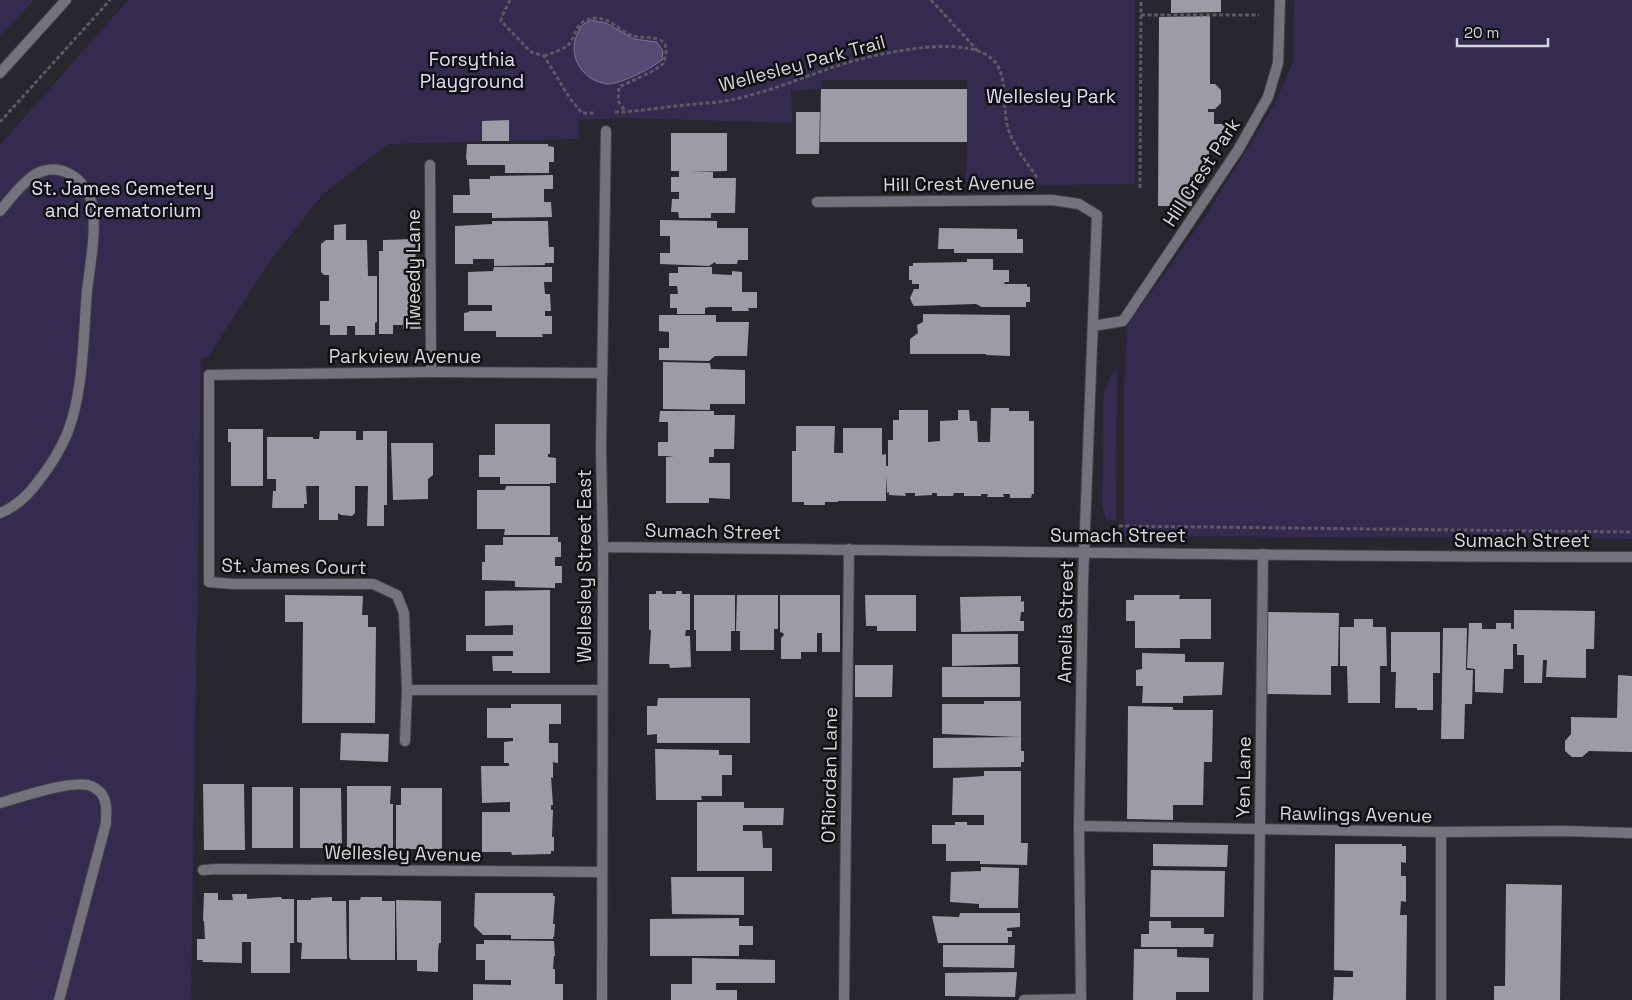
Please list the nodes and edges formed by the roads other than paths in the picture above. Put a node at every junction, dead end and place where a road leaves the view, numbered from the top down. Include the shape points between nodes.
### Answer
1 (66, 0) edge
2 (1280, 0) edge
3 (0, 73) edge
4 (606, 131) dead end
5 (430, 165) dead end
6 (817, 202) dead end
7 (0, 211) edge
8 (1097, 214) joint
9 (1093, 326) junction
10 (431, 372) junction
11 (602, 374) junction
12 (209, 375) joint
13 (0, 513) edge
14 (603, 547) junction
15 (849, 549) junction
16 (1084, 553) junction
17 (1262, 554) junction
18 (1632, 557) edge
19 (407, 690) junction
20 (602, 690) junction
21 (405, 741) dead end
22 (0, 803) edge
23 (1079, 826) junction
24 (1259, 830) junction
25 (1441, 832) junction
26 (1632, 833) edge
27 (203, 870) dead end
28 (602, 872) junction
29 (59, 1000) edge
30 (602, 1000) edge
31 (844, 1000) edge
32 (1024, 1000) edge
33 (1080, 1000) edge
34 (1258, 1000) edge
35 (1441, 1000) edge

1 - 3 street
2 - 9 street, Hill Crest Park via 1278,63 1268,98 1238,150 1123,321
4 - 11 street, Wellesley Street East
5 - 10 street, Tweedy Lane
6 - 8 street, Hill Crest Avenue via 1052,200 1080,204
7 - 13 street via 35,175 60,169 74,176 84,188 92,203 93,230 80,370 67,433 49,468 35,486 23,499
8 - 9 street, Amelia Street
9 - 16 street, Amelia Street
10 - 11 street, Parkview Avenue
10 - 12 street, Parkview Avenue
11 - 14 street, Wellesley Street East
12 - 19 street, St. James Court via 209,582 373,584 397,596 404,613
14 - 15 street, Sumach Street
14 - 20 street, Wellesley Street East
15 - 16 street, Sumach Street
15 - 31 street, O'Riordan Lane
16 - 17 street, Sumach Street
16 - 23 street, Amelia Street
17 - 18 street, Sumach Street
17 - 24 street, Yen Lane
19 - 20 street
19 - 21 street, St. James Court
20 - 28 street, Wellesley Street East
22 - 29 street via 78,785 90,786 106,802 106,824
23 - 24 street, Rawlings Avenue
23 - 33 street, Amelia Street
24 - 25 street, Rawlings Avenue
24 - 34 street, Yen Lane
25 - 26 street, Rawlings Avenue
25 - 35 street
27 - 28 street, Wellesley Avenue
28 - 30 street, Wellesley Street East
32 - 33 street

